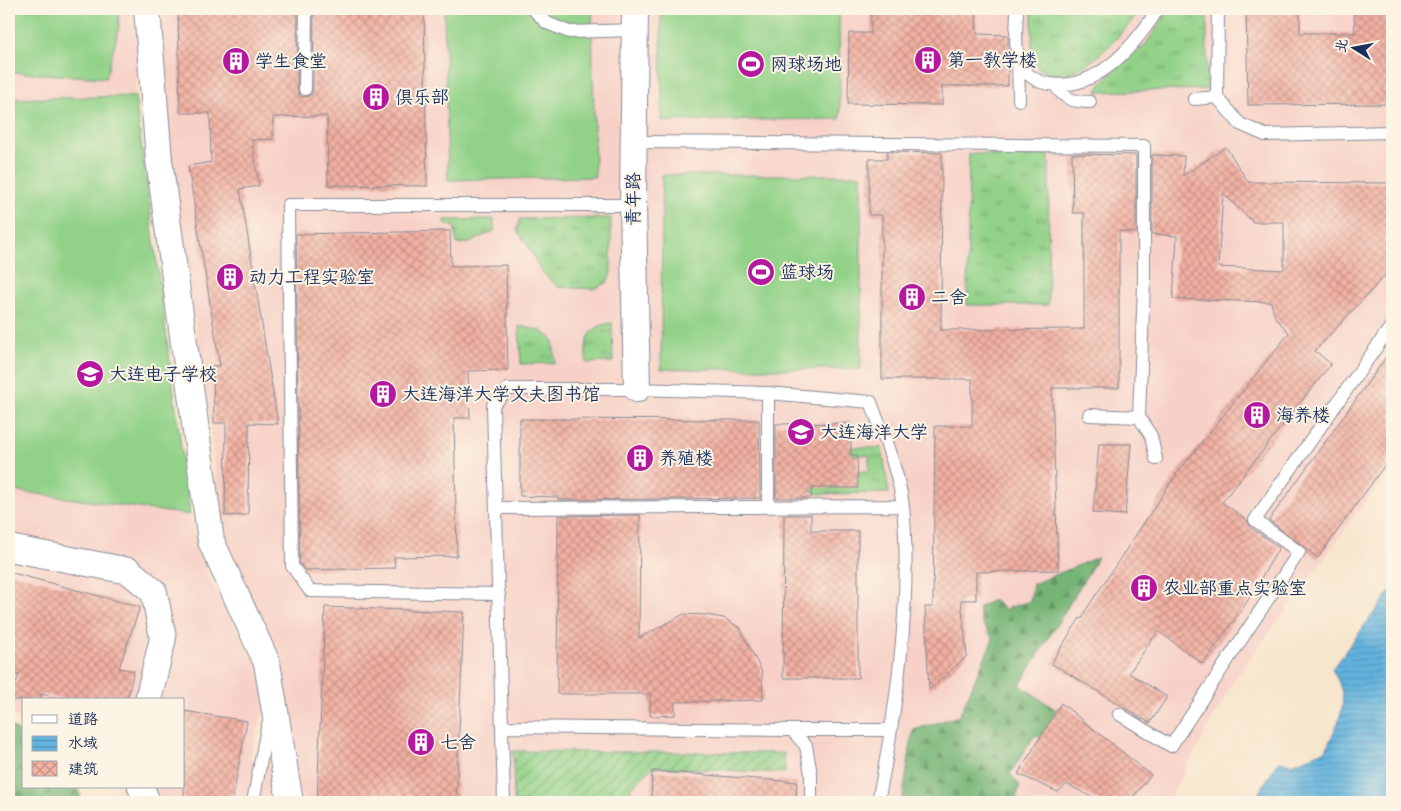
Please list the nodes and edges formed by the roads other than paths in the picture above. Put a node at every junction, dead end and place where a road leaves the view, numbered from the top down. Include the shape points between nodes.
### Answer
1 (146, 9) edge
2 (306, 9) edge
3 (533, 9) edge
4 (1017, 9) edge
5 (1158, 9) edge
6 (1218, 9) edge
7 (635, 19) edge
8 (1018, 52) junction
9 (1055, 84) junction
10 (305, 89) dead end
11 (1217, 97) junction
12 (1194, 99) dead end
13 (1019, 100) dead end
14 (1090, 102) dead end
15 (1392, 132) edge
16 (633, 142) junction
17 (633, 205) junction
18 (1392, 325) edge
19 (636, 389) junction
20 (768, 393) junction
21 (1089, 415) dead end
22 (1140, 417) junction
23 (1156, 459) dead end
24 (903, 506) junction
25 (768, 507) junction
26 (496, 508) junction
27 (9, 548) edge
28 (499, 594) junction
29 (149, 698) edge
30 (275, 709) junction
31 (1119, 714) dead end
32 (503, 727) junction
33 (792, 730) junction
34 (890, 730) junction
35 (142, 788) edge
36 (144, 802) edge
37 (253, 802) edge
38 (290, 802) edge
39 (504, 802) edge
40 (812, 802) edge
41 (878, 802) edge

1 - 30 street via 159,160 212,541 267,663
2 - 10 lane
3 - 7 lane via 547,22 569,32
4 - 8 lane
5 - 9 lane via 1112,64 1090,78
6 - 11 lane
7 - 16 street, 青年路
8 - 9 lane via 1021,65 1028,74 1041,82
8 - 13 lane
9 - 14 lane via 1062,95 1071,100
11 - 12 lane
11 - 15 lane via 1240,124 1265,135
16 - 17 street, 青年路
16 - 22 lane via 1144,146
17 - 19 street, 青年路
17 - 28 lane via 288,205 292,566 310,591
18 - 31 lane via 1255,520 1299,552 1171,746
19 - 20 lane
19 - 26 lane via 508,389 493,405
20 - 24 lane via 871,402 890,453
20 - 25 lane
21 - 22 lane
22 - 23 lane via 1151,436
24 - 25 lane
24 - 34 lane via 902,626
25 - 26 lane
26 - 28 lane
27 - 29 street via 130,571 154,592 164,638
28 - 32 lane
30 - 37 lane via 267,728
30 - 38 street
32 - 33 lane
32 - 39 lane
33 - 34 lane
33 - 40 lane via 806,746 812,774
34 - 41 lane
35 - 36 street via 146,797

